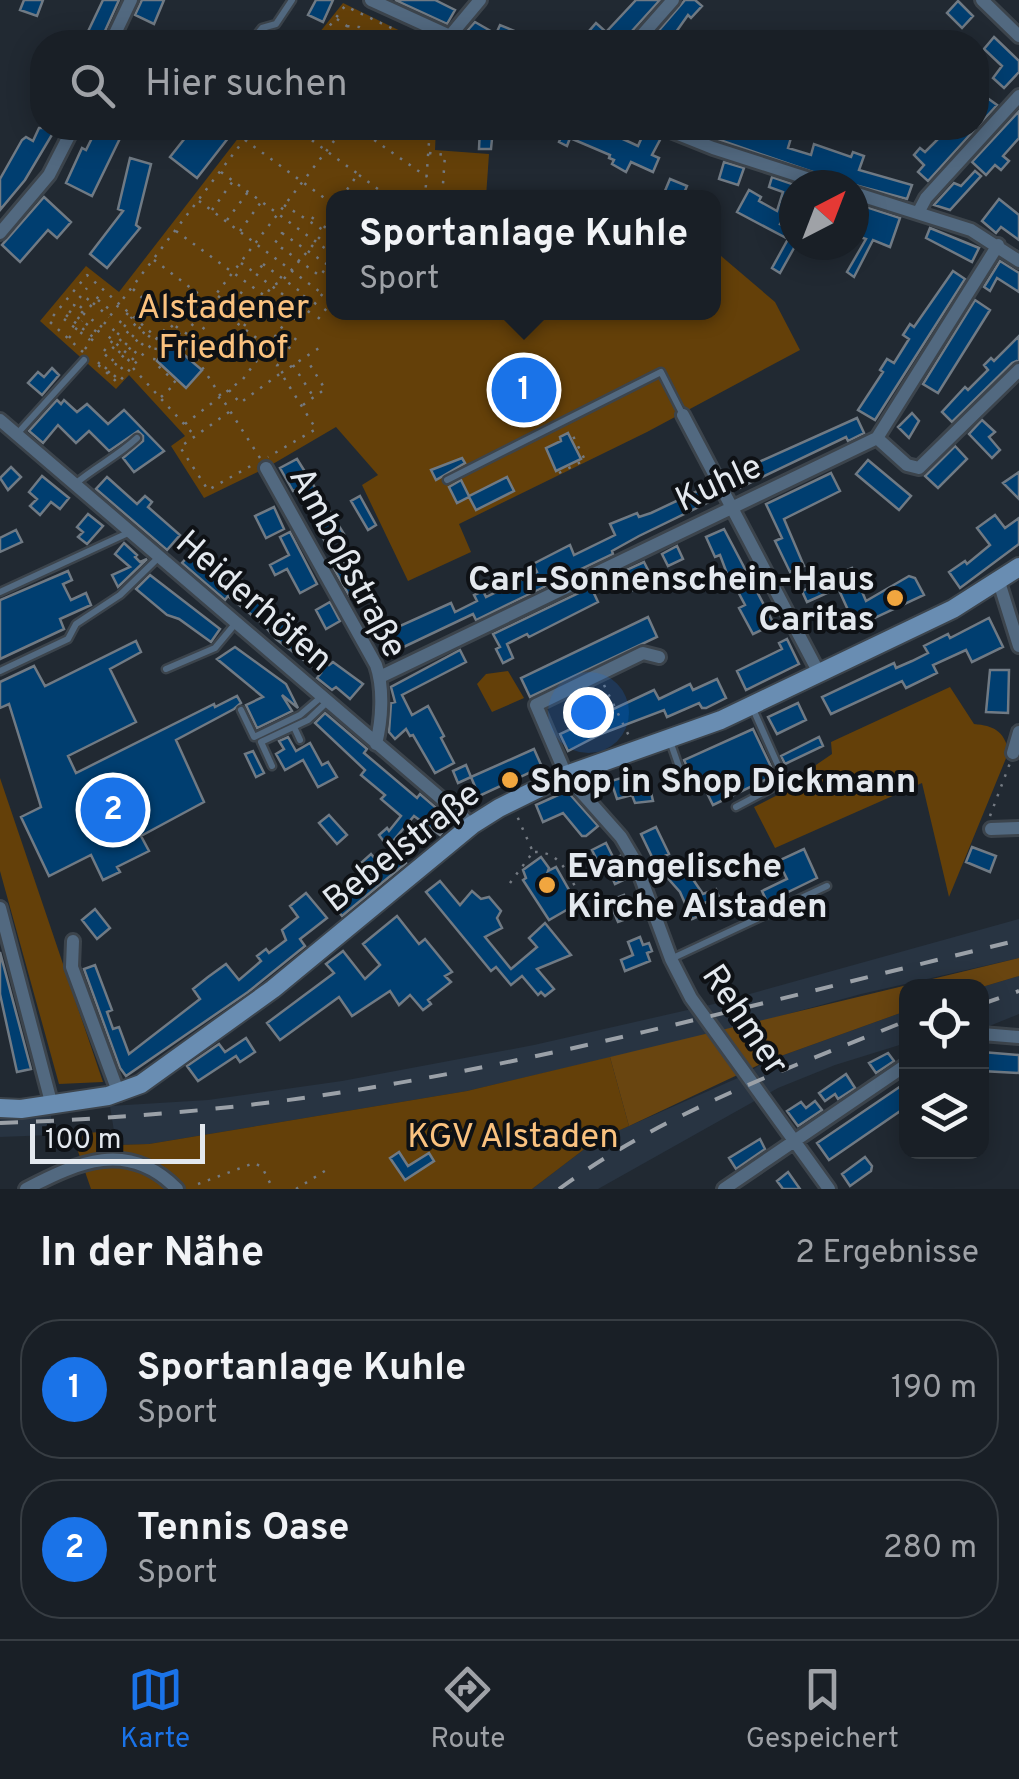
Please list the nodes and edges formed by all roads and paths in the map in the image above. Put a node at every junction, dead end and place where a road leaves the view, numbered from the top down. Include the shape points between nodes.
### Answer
1 (130, 0) edge
2 (292, 0) edge
3 (371, 0) edge
4 (480, 0) edge
5 (673, 0) edge
6 (982, 0) edge
7 (336, 18) junction
8 (346, 25) junction
9 (116, 30) edge
10 (260, 30) edge
11 (326, 30) edge
12 (352, 30) edge
13 (363, 30) edge
14 (396, 30) edge
15 (435, 30) edge
16 (462, 30) edge
17 (647, 30) edge
18 (1019, 36) edge
19 (1019, 96) edge
20 (989, 129) edge
21 (67, 140) edge
22 (243, 140) edge
23 (245, 140) edge
24 (311, 140) edge
25 (335, 140) edge
26 (374, 140) edge
27 (429, 140) edge
28 (693, 140) edge
29 (979, 140) edge
30 (326, 151) junction
31 (428, 153) junction
32 (781, 170) edge
33 (220, 171) junction
34 (358, 174) junction
35 (427, 177) junction
36 (233, 181) junction
37 (302, 182) junction
38 (378, 189) edge
39 (347, 190) edge
40 (426, 190) edge
41 (443, 190) edge
42 (248, 192) junction
43 (869, 198) edge
44 (326, 199) edge
45 (198, 200) junction
46 (261, 202) junction
47 (284, 206) junction
48 (211, 211) junction
49 (317, 212) dead end
50 (918, 213) junction
51 (278, 214) junction
52 (311, 221) junction
53 (226, 222) junction
54 (326, 227) edge
55 (175, 230) junction
56 (324, 230) junction
57 (240, 232) junction
58 (0, 233) edge
59 (255, 243) junction
60 (317, 243) junction
61 (998, 245) junction
62 (326, 250) edge
63 (310, 252) junction
64 (153, 259) junction
65 (1019, 260) edge
66 (240, 263) junction
67 (326, 264) edge
68 (326, 268) edge
69 (291, 270) junction
70 (233, 272) junction
71 (256, 274) junction
72 (284, 279) junction
73 (272, 286) junction
74 (87, 288) dead end
75 (132, 288) junction
76 (326, 289) edge
77 (104, 290) junction
78 (92, 293) dead end
79 (216, 294) junction
80 (322, 294) junction
81 (265, 296) junction
82 (95, 301) junction
83 (196, 301) dead end
84 (210, 302) junction
85 (227, 302) junction
86 (121, 304) junction
87 (258, 305) junction
88 (326, 309) edge
89 (79, 310) junction
90 (104, 312) junction
91 (129, 312) junction
92 (85, 315) junction
93 (112, 315) junction
94 (291, 315) junction
95 (134, 316) junction
96 (213, 316) dead end
97 (274, 316) dead end
98 (249, 318) junction
99 (318, 319) dead end
100 (82, 320) junction
101 (138, 320) junction
102 (96, 323) junction
103 (142, 324) junction
104 (170, 324) junction
105 (77, 327) junction
106 (243, 327) junction
107 (102, 328) junction
108 (175, 330) junction
109 (150, 331) junction
110 (98, 333) junction
111 (183, 337) junction
112 (68, 338) junction
113 (157, 338) junction
114 (296, 338) dead end
115 (93, 340) junction
116 (114, 342) junction
117 (268, 346) junction
118 (190, 347) junction
119 (122, 348) junction
120 (319, 348) dead end
121 (104, 351) dead end
122 (126, 353) junction
123 (85, 356) junction
124 (131, 357) junction
125 (305, 357) junction
126 (136, 362) junction
127 (155, 364) junction
128 (98, 365) junction
129 (294, 365) junction
130 (132, 367) junction
131 (149, 370) dead end
132 (1019, 370) edge
133 (106, 372) junction
134 (165, 372) junction
135 (281, 373) junction
136 (112, 378) junction
137 (160, 378) dead end
138 (229, 390) junction
139 (221, 396) junction
140 (314, 397) junction
141 (161, 398) junction
142 (301, 406) junction
143 (230, 411) junction
144 (683, 415) joint
145 (564, 419) junction
146 (0, 420) edge
147 (185, 424) junction
148 (16, 435) junction
149 (195, 436) junction
150 (137, 438) dead end
151 (877, 438) junction
152 (264, 464) junction
153 (559, 473) dead end
154 (447, 480) dead end
155 (74, 485) junction
156 (732, 509) junction
157 (129, 532) junction
158 (159, 558) junction
159 (1019, 566) edge
160 (999, 582) junction
161 (0, 592) edge
162 (236, 624) junction
163 (1019, 646) edge
164 (659, 657) dead end
165 (166, 669) dead end
166 (0, 670) edge
167 (819, 673) junction
168 (599, 674) junction
169 (380, 677) junction
170 (324, 699) junction
171 (751, 706) junction
172 (241, 710) dead end
173 (294, 727) junction
174 (1019, 732) edge
175 (300, 740) dead end
176 (670, 740) junction
177 (376, 744) junction
178 (637, 750) junction
179 (1013, 753) joint
180 (272, 766) dead end
181 (679, 767) dead end
182 (566, 775) junction
183 (511, 802) junction
184 (736, 807) dead end
185 (990, 823) joint
186 (472, 825) junction
187 (1019, 828) edge
188 (533, 852) junction
189 (510, 883) dead end
190 (827, 886) dead end
191 (0, 908) edge
192 (570, 918) dead end
193 (73, 940) dead end
194 (672, 958) junction
195 (989, 1035) edge
196 (1019, 1037) edge
197 (900, 1069) edge
198 (113, 1094) junction
199 (57, 1101) junction
200 (0, 1108) edge
201 (796, 1142) junction
202 (328, 1168) dead end
203 (198, 1184) dead end
204 (26, 1189) edge
205 (177, 1189) edge
206 (273, 1189) edge
207 (296, 1189) edge
208 (724, 1189) edge
209 (829, 1189) edge

1 - 9 street
2 - 10 lane via 276,24
3 - 15 street
4 - 16 street
5 - 17 street
6 - 18 street
7 - 8 path
7 - 11 path
7 - 14 path via 345,6
8 - 12 path
8 - 13 path
19 - 20 street
21 - 58 street via 48,175
22 - 33 path
23 - 37 path
24 - 30 path
25 - 30 path
26 - 35 path
27 - 31 path
28 - 32 street
29 - 50 street
30 - 34 path
30 - 37 path
31 - 35 path
31 - 41 path via 445,155
33 - 36 path
33 - 45 path
34 - 38 path
34 - 39 path
35 - 40 path
36 - 42 path
36 - 48 path
37 - 44 path
37 - 47 path
42 - 46 path
42 - 53 path
43 - 50 street
45 - 48 path
45 - 55 path
46 - 51 path
46 - 57 path
47 - 51 path
47 - 52 path
48 - 53 path
49 - 52 path
50 - 61 street
51 - 59 path
51 - 60 path
52 - 56 path
53 - 57 path
54 - 56 path
55 - 64 path
55 - 70 path
56 - 60 path
57 - 59 path
59 - 66 path
59 - 69 path
60 - 62 path
60 - 63 path
61 - 65 street
61 - 151 street
63 - 67 path
63 - 68 path via 282,233 275,243 320,276
63 - 69 path
64 - 75 path
64 - 84 path
66 - 70 path
66 - 71 path
69 - 72 path
69 - 80 path
70 - 79 path
70 - 81 path
71 - 72 path via 263,264
71 - 73 path
72 - 73 path
72 - 73 path via 306,295 298,306
73 - 81 path
74 - 89 path via 74,305
75 - 86 path
75 - 104 path
76 - 80 path
77 - 82 path
77 - 86 path
77 - 112 path via 86,276 49,321
78 - 89 path
79 - 84 path
79 - 85 path
80 - 94 path via 300,322
81 - 87 path
81 - 94 path
82 - 90 path
82 - 92 path
82 - 93 path
83 - 108 path
84 - 106 path
84 - 111 path
85 - 87 path via 236,289
85 - 98 path
86 - 91 path
86 - 93 path
87 - 97 path
87 - 98 path
88 - 99 path
89 - 92 path
90 - 93 path
90 - 102 path
91 - 95 path
91 - 116 path via 108,336
92 - 100 path
92 - 102 path
93 - 107 path
94 - 117 path
95 - 101 path
95 - 116 path
96 - 118 path
98 - 106 path
100 - 105 path
100 - 105 path via 66,315
100 - 110 path
101 - 103 path
101 - 116 path
102 - 107 path
103 - 109 path
103 - 119 path
104 - 108 path
104 - 113 path
105 - 112 path
105 - 115 path
106 - 117 path
107 - 110 path
108 - 111 path
109 - 113 path
109 - 122 path
109 - 124 path
110 - 115 path
111 - 118 path
112 - 123 path
113 - 126 path
113 - 127 path
114 - 135 path via 278,366
115 - 123 path
116 - 119 path
116 - 121 path
116 - 128 path
117 - 138 path
118 - 139 path
119 - 122 path
119 - 133 path
120 - 125 path
122 - 124 path
122 - 133 path
123 - 128 path
123 - 148 lane
124 - 126 path
124 - 136 path
125 - 129 path
125 - 140 path via 325,390
126 - 130 path
127 - 131 path
127 - 134 path
128 - 133 path
129 - 135 path
129 - 140 path
130 - 136 path via 118,383
130 - 141 path
132 - 151 street via 919,468 906,465
133 - 136 path
134 - 137 path
134 - 141 path via 176,383
135 - 138 path via 240,403
135 - 142 path
138 - 139 path
139 - 143 path
139 - 147 path
140 - 142 path
141 - 147 path
142 - 152 path via 316,429
143 - 149 path
143 - 152 path
144 - 145 lane via 662,372
144 - 156 street
145 - 153 path via 584,460
145 - 154 lane
146 - 148 street, Heiderhöfen
147 - 149 path
148 - 155 street, Heiderhöfen
149 - 152 path via 180,447 208,490
150 - 155 lane
151 - 156 street, Kuhle
152 - 169 street, Amboßstraße
155 - 157 street, Heiderhöfen
156 - 167 street
156 - 169 street, Kuhle
157 - 158 street, Heiderhöfen
157 - 161 lane
158 - 162 street, Heiderhöfen
158 - 166 lane via 76,624 68,639
159 - 160 street, Bebelstraße
160 - 163 street
160 - 167 street, Bebelstraße
162 - 165 lane via 215,648
162 - 170 street, Heiderhöfen
164 - 168 street via 643,653
167 - 171 street, Bebelstraße
168 - 178 path
168 - 182 street, Rehmer via 536,705
169 - 177 street, Amboßstraße
170 - 172 lane via 254,737
170 - 173 lane
170 - 177 street, Heiderhöfen
171 - 176 street, Bebelstraße
171 - 184 lane via 785,781
173 - 175 lane
173 - 180 lane via 261,742
174 - 179 street
176 - 178 street, Bebelstraße
176 - 181 lane
177 - 186 street, Heiderhöfen
178 - 182 street, Bebelstraße
179 - 185 path
182 - 183 street, Bebelstraße
182 - 194 street, Rehmer via 628,848
183 - 186 street, Bebelstraße
183 - 188 path
185 - 187 street
186 - 198 street, Bebelstraße via 273,989 140,1084
188 - 189 path
188 - 192 path via 558,858 578,892
190 - 194 lane
191 - 199 street
193 - 198 street via 72,967
194 - 201 street, Rehmer via 691,998
195 - 196 street
197 - 201 street
198 - 199 street, Bebelstraße
199 - 200 street, Bebelstraße
201 - 208 street
201 - 209 street, Rehmer
202 - 207 path
203 - 206 path via 254,1163
204 - 205 street via 80,1163 115,1160 150,1168

